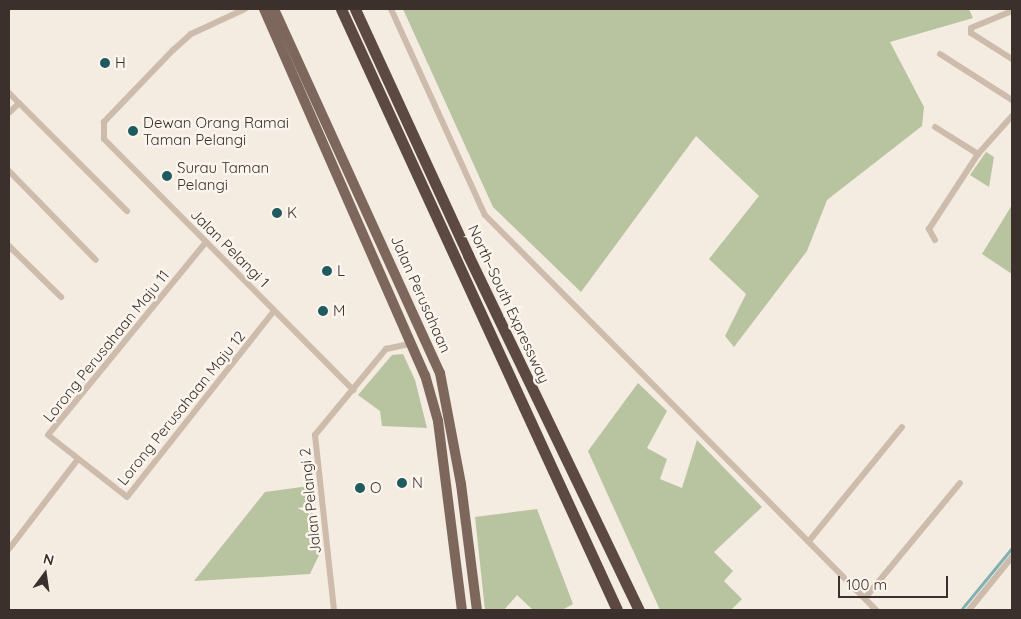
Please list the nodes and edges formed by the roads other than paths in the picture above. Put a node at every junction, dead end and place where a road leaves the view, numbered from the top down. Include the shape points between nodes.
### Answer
1 (245, 9) edge
2 (264, 9) edge
3 (274, 9) edge
4 (341, 9) edge
5 (355, 9) edge
6 (390, 9) edge
7 (1012, 11) edge
8 (940, 54) dead end
9 (1012, 59) edge
10 (9, 93) edge
11 (1012, 100) edge
12 (19, 103) junction
13 (9, 113) edge
14 (1012, 116) edge
15 (935, 127) dead end
16 (978, 154) junction
17 (9, 170) edge
18 (127, 211) dead end
19 (935, 240) dead end
20 (206, 242) junction
21 (9, 246) edge
22 (96, 260) dead end
23 (61, 297) dead end
24 (274, 311) junction
25 (410, 344) junction
26 (352, 390) junction
27 (902, 427) dead end
28 (78, 459) junction
29 (960, 483) dead end
30 (809, 540) junction
31 (9, 548) edge
32 (1012, 557) edge
33 (865, 598) junction
34 (612, 605) edge
35 (334, 610) edge
36 (462, 610) edge
37 (477, 610) edge
38 (618, 610) edge
39 (640, 610) edge
40 (876, 610) edge
41 (969, 610) edge

1 - 20 street, Jalan Pelangi 1 via 191,34 104,122 104,139
2 - 25 main road, Jalan Perusahaan
3 - 37 main road, Jalan Perusahaan via 440,374 461,484
4 - 34 highway, North–South Expressway
5 - 39 highway, North–South Expressway via 468,255
6 - 30 street via 485,215
7 - 9 street via 971,28 971,33
8 - 11 street
10 - 12 street
12 - 13 street
12 - 18 street
14 - 16 street
15 - 16 street
16 - 19 street via 929,229
17 - 22 street
20 - 24 street, Jalan Pelangi 1
20 - 28 street, Lorong Perusahaan Maju 11 via 48,435
21 - 23 street
24 - 26 street, Jalan Pelangi 1
24 - 28 street, Lorong Perusahaan Maju 12 via 127,497
25 - 26 street, Jalan Pelangi 2 via 386,350
25 - 36 main road, Jalan Perusahaan via 425,375 438,421
26 - 35 street, Jalan Pelangi 2 via 315,435
27 - 30 street
28 - 31 street
29 - 33 street
30 - 33 street
32 - 41 street
33 - 40 street
34 - 38 highway, North–South Expressway

